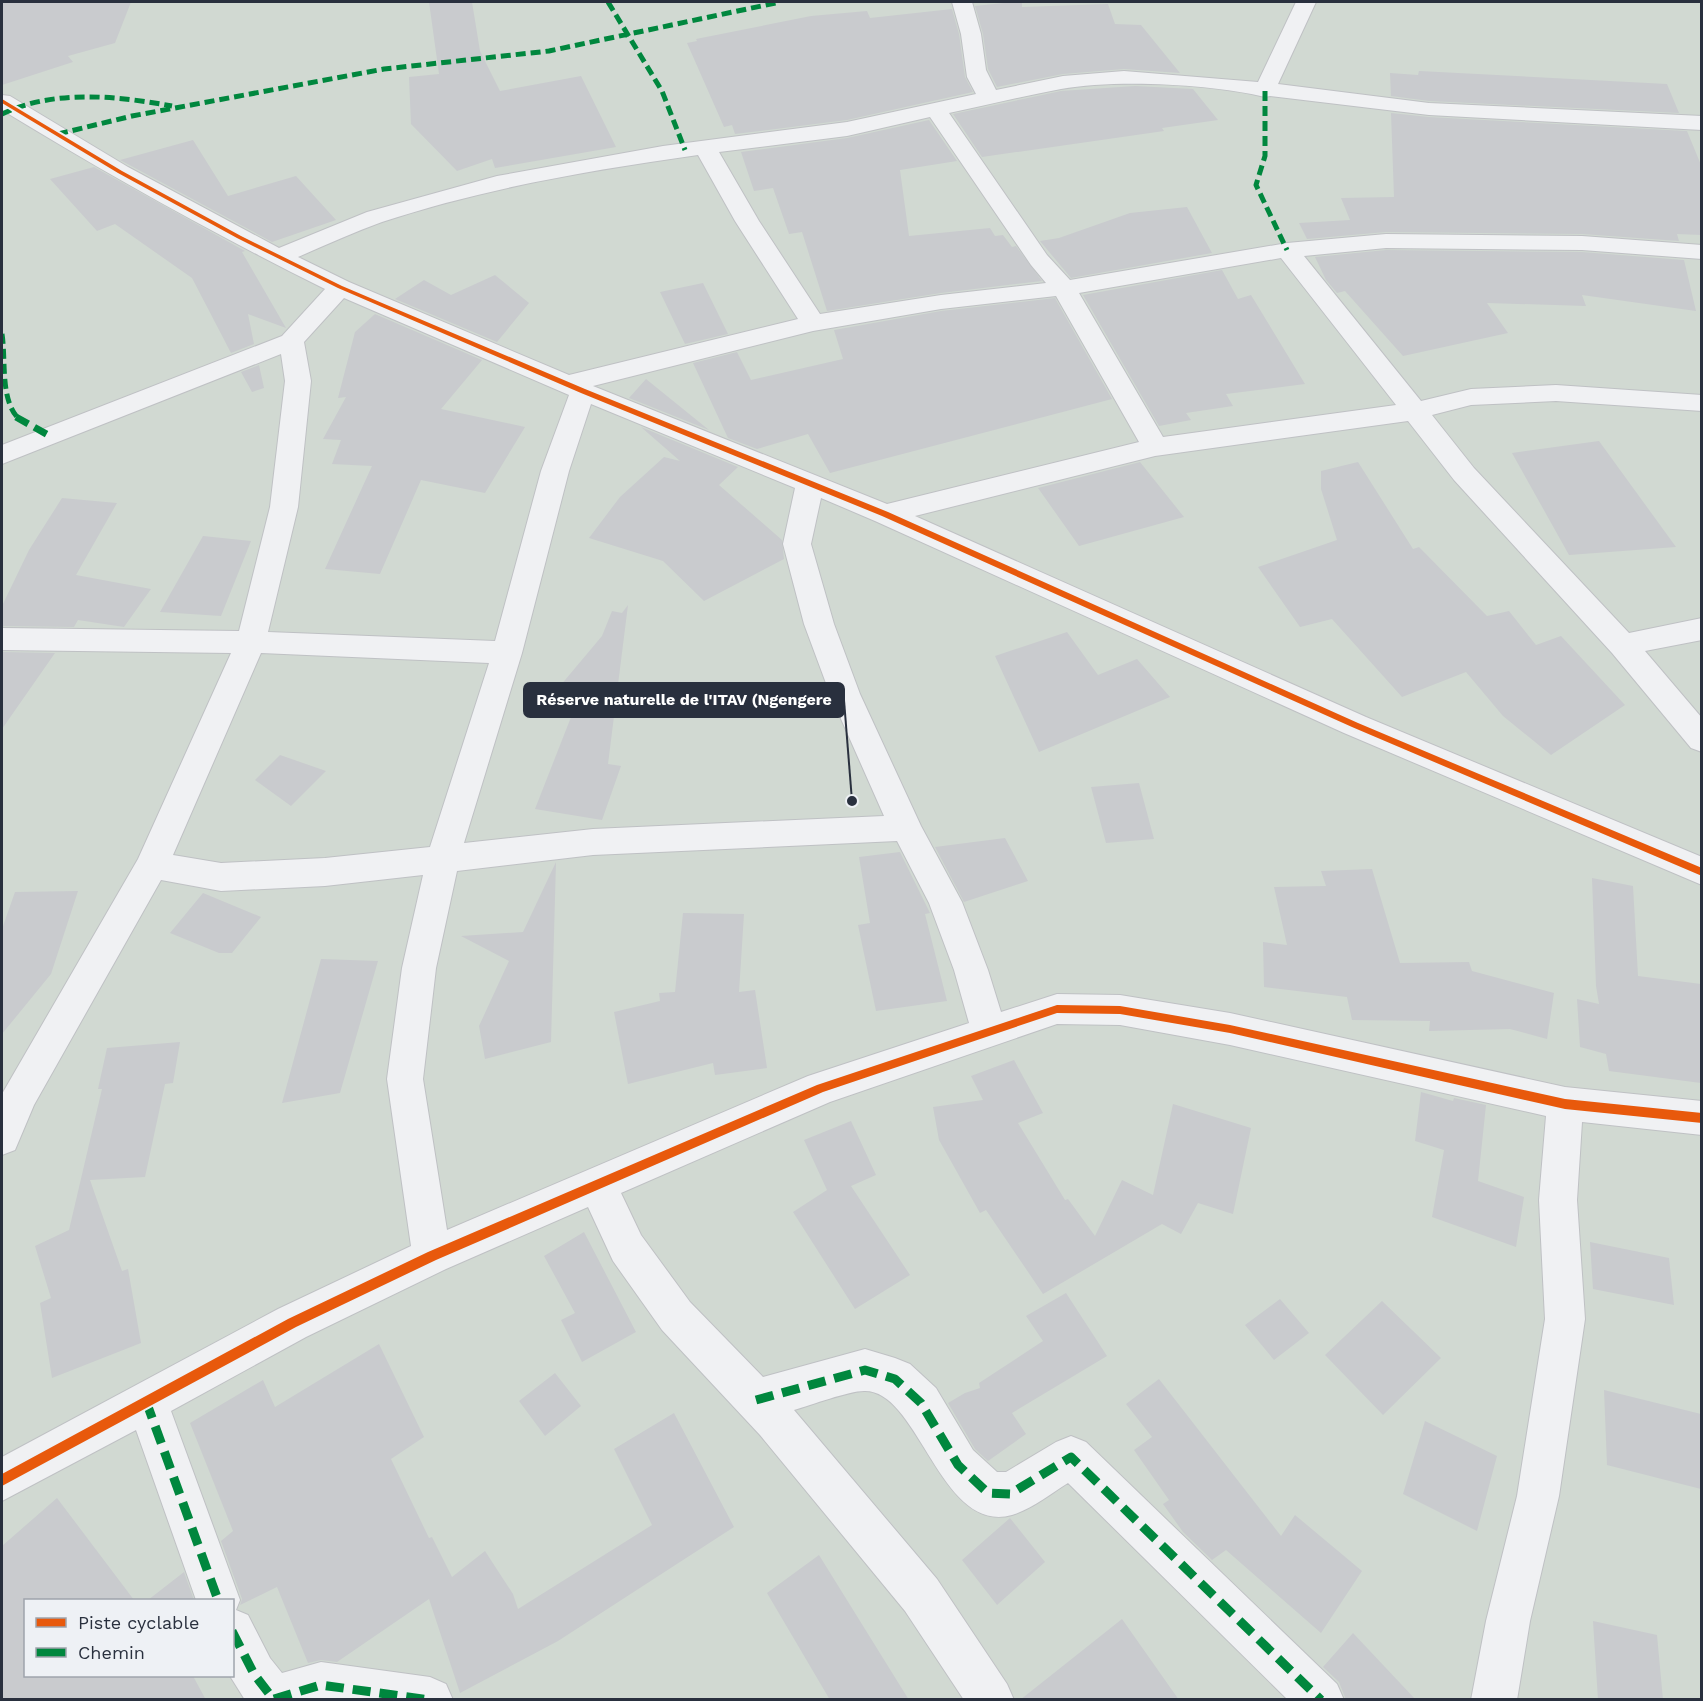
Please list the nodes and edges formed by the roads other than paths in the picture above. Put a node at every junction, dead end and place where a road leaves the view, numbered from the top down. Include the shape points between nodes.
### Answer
1 (962, 2) edge
2 (1306, 2) edge
3 (1265, 91) junction
4 (990, 97) junction
5 (2, 101) edge
6 (938, 111) junction
7 (1701, 123) edge
8 (705, 147) junction
9 (1287, 250) junction
10 (1701, 252) edge
11 (278, 257) junction
12 (340, 287) junction
13 (1064, 288) junction
14 (813, 323) junction
15 (291, 341) junction
16 (575, 387) junction
17 (1701, 403) edge
18 (1416, 411) junction
19 (1155, 447) junction
20 (2, 455) edge
21 (810, 484) junction
22 (885, 514) junction
23 (1701, 629) edge
24 (2, 639) edge
25 (251, 642) junction
26 (1623, 645) junction
27 (507, 653) junction
28 (1701, 740) edge
29 (906, 828) junction
30 (443, 859) junction
31 (152, 865) junction
32 (1701, 872) edge
33 (989, 1030) junction
34 (1565, 1104) junction
35 (1701, 1118) edge
36 (2, 1138) edge
37 (597, 1185) junction
38 (432, 1256) junction
39 (756, 1400) junction
40 (146, 1401) junction
41 (2, 1480) edge
42 (218, 1599) edge
43 (234, 1634) edge
44 (274, 1699) edge
45 (430, 1700) edge
46 (991, 1700) edge
47 (1320, 1700) edge
48 (1494, 1700) edge

1 - 4 street via 973,62 981,88
2 - 3 street
3 - 4 street via 1215,83 1124,77 1063,82
3 - 7 street via 1429,109
4 - 6 street
5 - 11 street via 120,172
6 - 8 street via 847,129
6 - 13 street via 1039,260
8 - 11 street via 601,162 452,194 373,218
8 - 14 street
9 - 10 street via 1386,241 1582,243
9 - 13 street
9 - 18 street
11 - 12 street
12 - 15 street
12 - 16 street
13 - 14 street via 941,302
13 - 19 street
14 - 16 street
15 - 20 street
15 - 25 street via 298,381 284,507
16 - 21 street
16 - 27 street
17 - 18 street via 1556,393 1471,398
18 - 19 street
18 - 26 street via 1464,474
19 - 22 street
21 - 22 street
21 - 29 street via 797,544 819,624 845,694
22 - 32 street via 1354,725
23 - 26 street
24 - 25 street
25 - 27 street
25 - 31 street
26 - 28 street
27 - 30 street
29 - 30 street via 593,842
29 - 33 street via 945,902
30 - 31 street via 325,872 221,877
30 - 38 street via 419,968 405,1079
31 - 36 street via 18,1098
33 - 34 street via 1057,1008 1120,1010 1230,1029
33 - 37 street via 821,1088
34 - 35 street
34 - 48 street via 1558,1200 1565,1319 1538,1496
37 - 38 street
37 - 39 street via 627,1248 676,1316
38 - 40 street via 292,1323
39 - 46 street via 921,1595
39 - 47 street via 865,1370 895,1380 921,1403 958,1465 988,1493 1010,1494 1071,1457
40 - 41 street
40 - 42 street
43 - 44 street via 254,1674
44 - 45 street via 321,1685

